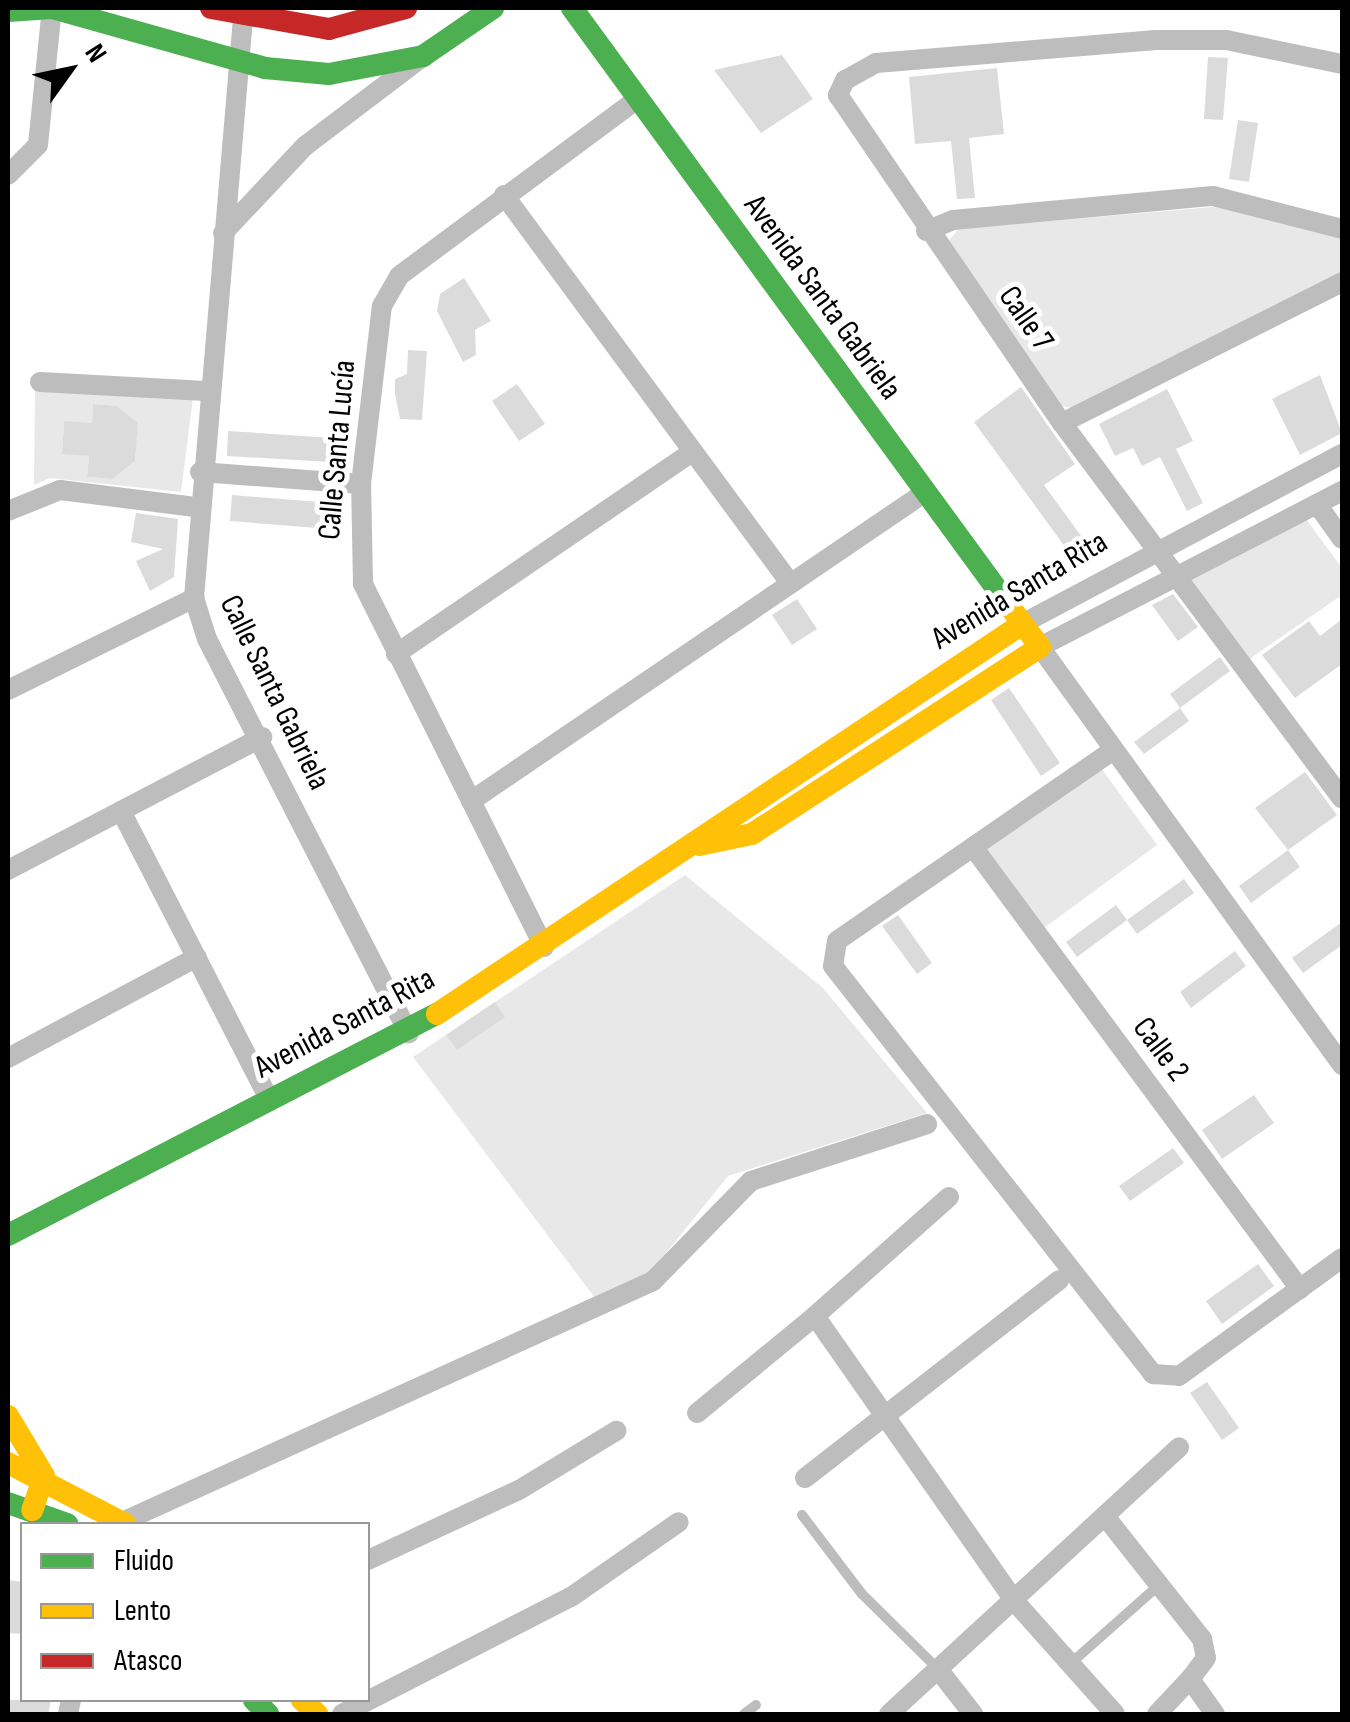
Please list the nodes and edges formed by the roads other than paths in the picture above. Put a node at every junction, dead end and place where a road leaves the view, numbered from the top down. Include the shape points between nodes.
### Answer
1 (52, 8) edge
2 (211, 8) edge
3 (406, 8) edge
4 (493, 8) edge
5 (8, 10) edge
6 (585, 12) edge
7 (243, 18) junction
8 (423, 56) junction
9 (242, 62) junction
10 (1342, 64) edge
11 (637, 99) junction
12 (8, 175) edge
13 (504, 195) junction
14 (1342, 229) edge
15 (926, 231) junction
16 (222, 235) junction
17 (1342, 282) edge
18 (40, 382) dead end
19 (206, 390) junction
20 (1062, 423) junction
21 (691, 453) junction
22 (1342, 454) edge
23 (200, 472) junction
24 (361, 484) junction
25 (1342, 491) edge
26 (924, 493) junction
27 (1317, 504) junction
28 (195, 507) junction
29 (8, 511) edge
30 (1342, 538) edge
31 (1157, 548) junction
32 (1174, 573) junction
33 (790, 583) junction
34 (194, 598) junction
35 (1022, 624) junction
36 (1040, 647) junction
37 (396, 654) junction
38 (8, 690) edge
39 (262, 737) junction
40 (1112, 751) junction
41 (1342, 798) edge
42 (472, 801) junction
43 (121, 810) junction
44 (699, 845) junction
45 (973, 847) junction
46 (8, 870) edge
47 (544, 947) junction
48 (197, 957) junction
49 (409, 1033) junction
50 (8, 1058) edge
51 (1341, 1059) edge
52 (270, 1101) junction
53 (927, 1124) dead end
54 (949, 1197) dead end
55 (8, 1235) edge
56 (1342, 1258) edge
57 (1058, 1280) dead end
58 (1300, 1289) junction
59 (815, 1316) junction
60 (696, 1414) dead end
61 (8, 1416) edge
62 (885, 1416) junction
63 (616, 1431) dead end
64 (1179, 1447) dead end
65 (8, 1463) edge
66 (44, 1476) junction
67 (805, 1478) dead end
68 (8, 1503) edge
69 (32, 1510) junction
70 (802, 1514) dead end
71 (1108, 1520) junction
72 (62, 1522) edge
73 (122, 1522) edge
74 (126, 1522) edge
75 (679, 1522) dead end
76 (370, 1559) edge
77 (1158, 1584) junction
78 (1017, 1604) junction
79 (1070, 1664) junction
80 (941, 1673) junction
81 (1190, 1678) junction
82 (370, 1700) edge
83 (365, 1702) edge
84 (756, 1706) dead end
85 (342, 1714) edge
86 (744, 1714) edge
87 (889, 1714) edge
88 (973, 1714) edge
89 (1115, 1714) edge
90 (1157, 1714) edge
91 (1215, 1714) edge

1 - 5 street
1 - 9 street
1 - 12 street via 38,145
2 - 7 street
3 - 7 street via 329,29
4 - 8 street
6 - 11 street, Avenida Santa Gabriela
7 - 9 street, Calle Santa Gabriela
8 - 9 street via 330,74
8 - 16 street via 305,146
9 - 16 street, Calle Santa Gabriela
10 - 15 street, Calle 7 via 1226,40 876,62 845,80 838,95
11 - 13 street, Calle Santa Lucía
11 - 26 street, Avenida Santa Gabriela
13 - 21 street
13 - 24 street, Calle Santa Lucía via 389,290
14 - 15 street via 1213,196 953,220
15 - 20 street, Calle 7
16 - 19 street, Calle Santa Gabriela
17 - 20 street
18 - 19 street
19 - 23 street, Calle Santa Gabriela
20 - 31 street, Calle 7
21 - 33 street
21 - 37 street
22 - 31 street, Avenida Santa Rita
23 - 24 street
23 - 28 street, Calle Santa Gabriela
24 - 37 street, Calle Santa Lucía via 363,584
25 - 27 street, Avenida Santa Rita
26 - 33 street
26 - 35 street, Avenida Santa Gabriela
27 - 30 street
27 - 32 street, Avenida Santa Rita
28 - 29 street via 60,490
28 - 34 street, Calle Santa Gabriela
31 - 32 street, Calle 7
31 - 35 street, Avenida Santa Rita
32 - 36 street, Avenida Santa Rita
32 - 41 street, Calle 7
33 - 42 street
34 - 38 street
34 - 39 street, Calle Santa Gabriela
35 - 36 street, Avenida Santa Gabriela
35 - 44 street, Avenida Santa Rita via 739,809
36 - 40 street
36 - 44 street, Avenida Santa Rita via 752,834
37 - 42 street, Calle Santa Lucía
39 - 43 street
39 - 49 street, Calle Santa Gabriela
40 - 45 street
40 - 51 street
42 - 47 street, Calle Santa Lucía
43 - 46 street
43 - 48 street
44 - 47 street, Avenida Santa Rita
45 - 58 street, Calle 2
45 - 58 street via 831,952 833,966 1161,1377 1179,1376
47 - 49 street, Avenida Santa Rita
48 - 50 street
48 - 52 street
49 - 52 street, Avenida Santa Rita
52 - 55 street, Avenida Santa Rita
53 - 74 street via 750,1181 653,1282
54 - 59 street
56 - 58 street
57 - 62 street
59 - 60 street
59 - 62 street
61 - 66 street
62 - 67 street
62 - 78 street
63 - 76 street via 519,1490
64 - 71 street
65 - 66 street
66 - 69 street
66 - 73 street
68 - 69 street
69 - 72 street
70 - 80 lane via 862,1594
71 - 77 street
71 - 78 street
75 - 82 street via 571,1597
77 - 79 lane
77 - 81 street via 1206,1648
78 - 79 street
78 - 80 street
79 - 89 street
80 - 87 street
80 - 88 street
81 - 90 street
81 - 91 street
83 - 85 street
84 - 86 lane

